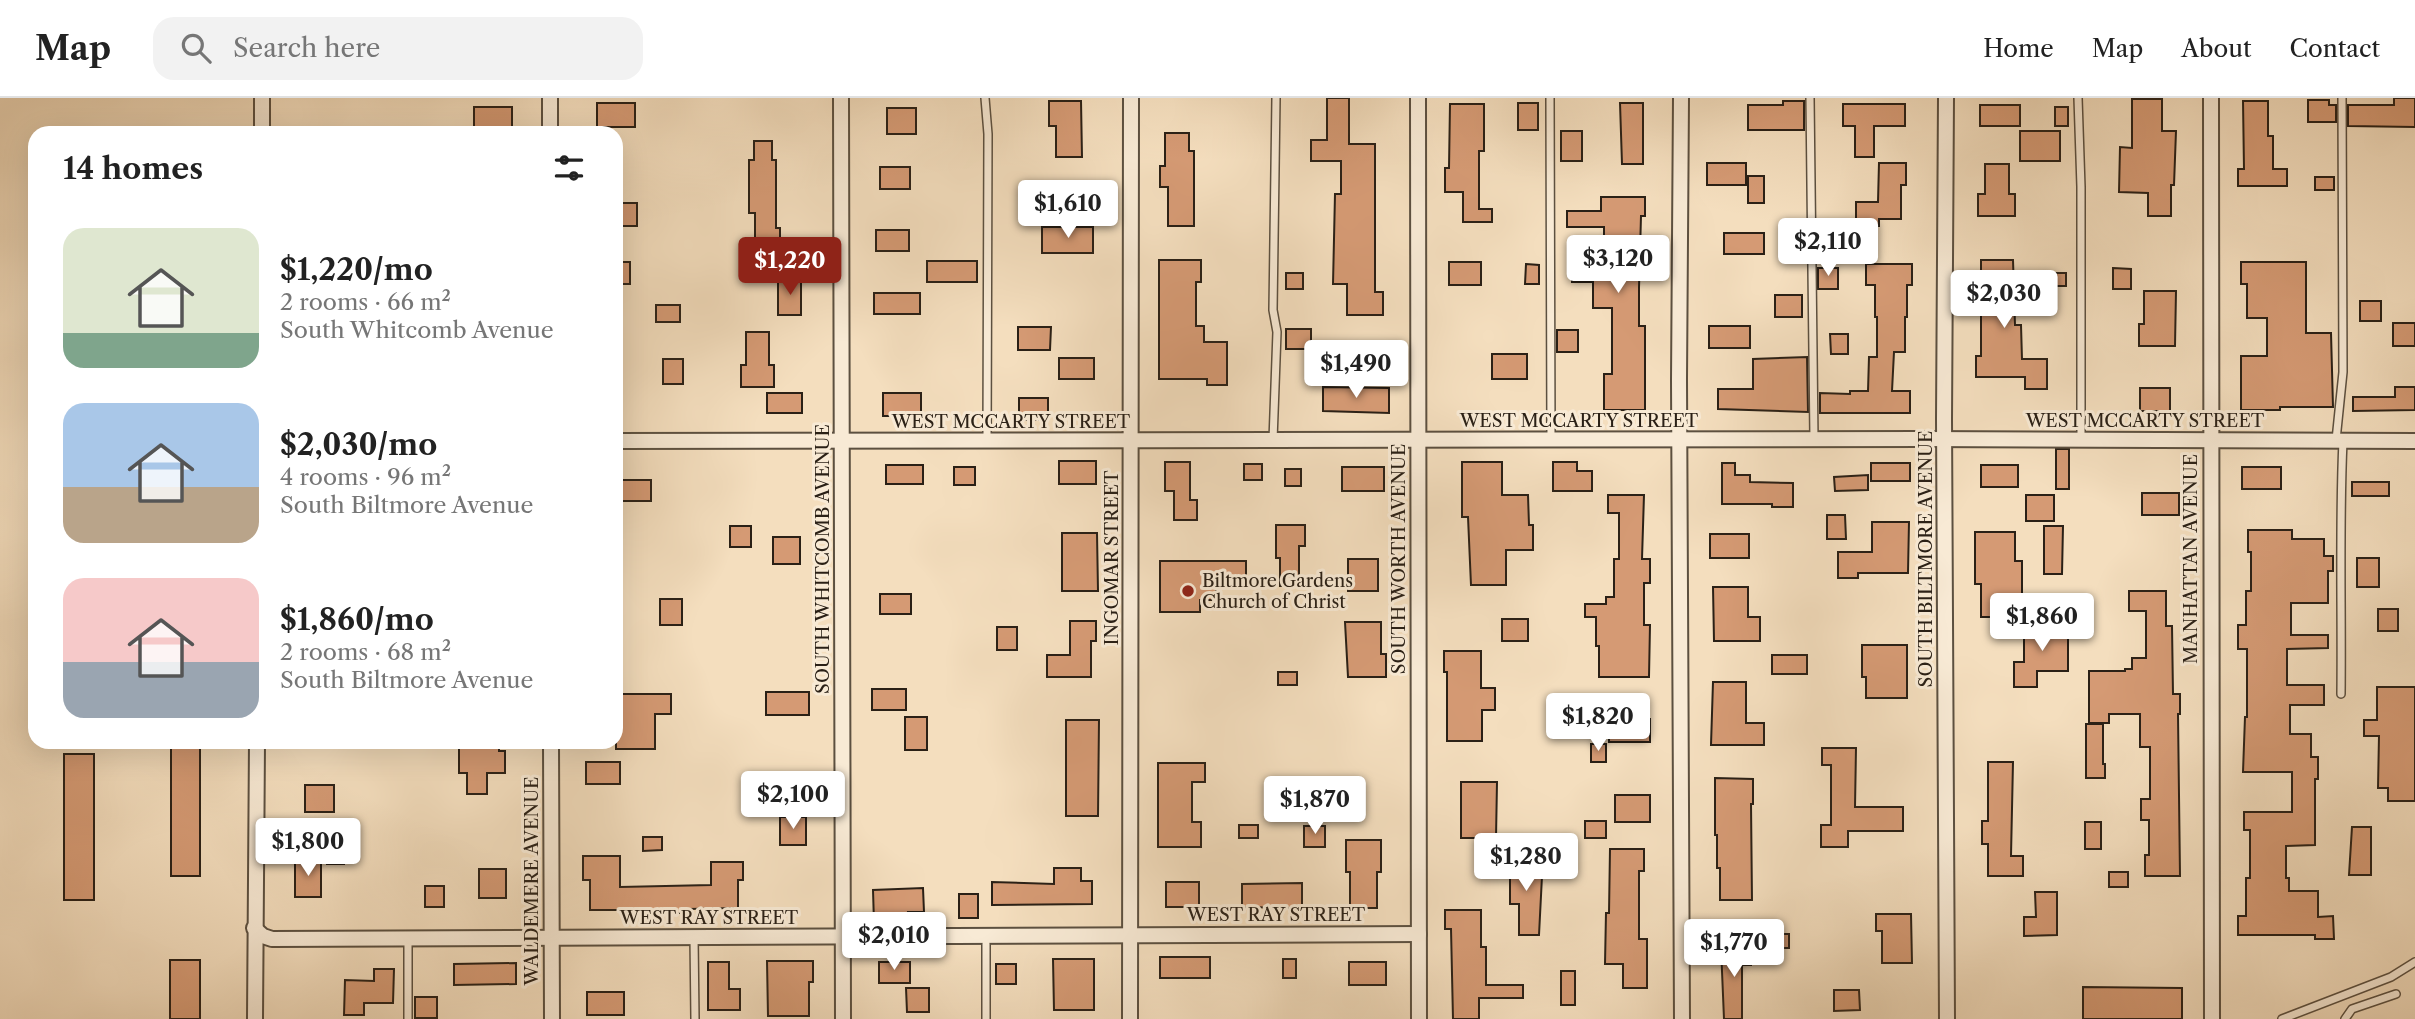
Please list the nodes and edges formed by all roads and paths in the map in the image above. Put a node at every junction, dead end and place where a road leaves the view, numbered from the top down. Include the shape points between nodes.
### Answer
1 (262, 98) edge
2 (550, 98) edge
3 (841, 98) edge
4 (985, 98) edge
5 (1131, 98) edge
6 (1276, 98) edge
7 (1418, 98) edge
8 (1550, 98) edge
9 (1681, 98) edge
10 (1810, 98) edge
11 (1947, 98) edge
12 (2078, 98) edge
13 (2211, 98) edge
14 (2342, 98) edge
15 (262, 126) edge
16 (550, 126) edge
17 (1132, 440) junction
18 (1273, 440) junction
19 (1418, 440) junction
20 (1552, 440) junction
21 (1814, 440) junction
22 (1945, 440) junction
23 (2081, 440) junction
24 (2211, 440) junction
25 (623, 441) edge
26 (987, 441) junction
27 (1680, 441) junction
28 (2339, 441) junction
29 (2415, 441) edge
30 (842, 442) junction
31 (2341, 694) dead end
32 (257, 749) edge
33 (551, 749) edge
34 (254, 928) junction
35 (1129, 934) junction
36 (1419, 934) junction
37 (843, 936) junction
38 (694, 937) junction
39 (408, 938) junction
40 (551, 938) junction
41 (986, 944) dead end
42 (2415, 962) edge
43 (2396, 994) dead end
44 (255, 1019) edge
45 (408, 1019) edge
46 (552, 1019) edge
47 (695, 1019) edge
48 (843, 1019) edge
49 (986, 1019) edge
50 (1130, 1019) edge
51 (1419, 1019) edge
52 (1682, 1019) edge
53 (1947, 1019) edge
54 (2212, 1019) edge
55 (2282, 1019) edge
56 (2345, 1019) edge

1 - 15 street
2 - 16 street
3 - 30 street, SOUTH WHITCOMB AVENUE
4 - 26 lane
5 - 17 street, INGOMAR STREET
6 - 18 lane
7 - 19 street, SOUTH WORTH AVENUE
8 - 20 lane
9 - 27 street
10 - 21 lane
11 - 22 street, SOUTH BILTMORE AVENUE
12 - 23 lane
13 - 24 street, MANHATTAN AVENUE
14 - 28 lane
17 - 18 street, WEST MCCARTY STREET
17 - 26 street, WEST MCCARTY STREET
17 - 35 street, INGOMAR STREET
18 - 19 street, WEST MCCARTY STREET
19 - 20 street, WEST MCCARTY STREET
19 - 36 street, SOUTH WORTH AVENUE
20 - 27 street, WEST MCCARTY STREET
21 - 22 street, WEST MCCARTY STREET
21 - 27 street, WEST MCCARTY STREET
22 - 23 street, WEST MCCARTY STREET
22 - 53 street, SOUTH BILTMORE AVENUE
23 - 24 street, WEST MCCARTY STREET
24 - 28 street, WEST MCCARTY STREET
24 - 54 street, MANHATTAN AVENUE
25 - 30 street, WEST MCCARTY STREET
26 - 30 street, WEST MCCARTY STREET
27 - 52 street
28 - 29 street, WEST MCCARTY STREET
28 - 31 lane
30 - 37 street, SOUTH WHITCOMB AVENUE
32 - 34 street
33 - 40 street, WALDEMERE AVENUE
34 - 39 street, WEST RAY STREET via 272,939
34 - 44 street
35 - 36 street, WEST RAY STREET
35 - 37 street, WEST RAY STREET
35 - 50 street, INGOMAR STREET
36 - 51 street, SOUTH WORTH AVENUE
37 - 38 street, WEST RAY STREET
37 - 48 street, SOUTH WHITCOMB AVENUE
38 - 40 street, WEST RAY STREET
38 - 47 lane
39 - 40 street, WEST RAY STREET
39 - 45 lane
40 - 46 street, WALDEMERE AVENUE
41 - 49 lane
42 - 55 lane via 2391,977
43 - 56 lane via 2352,1009

